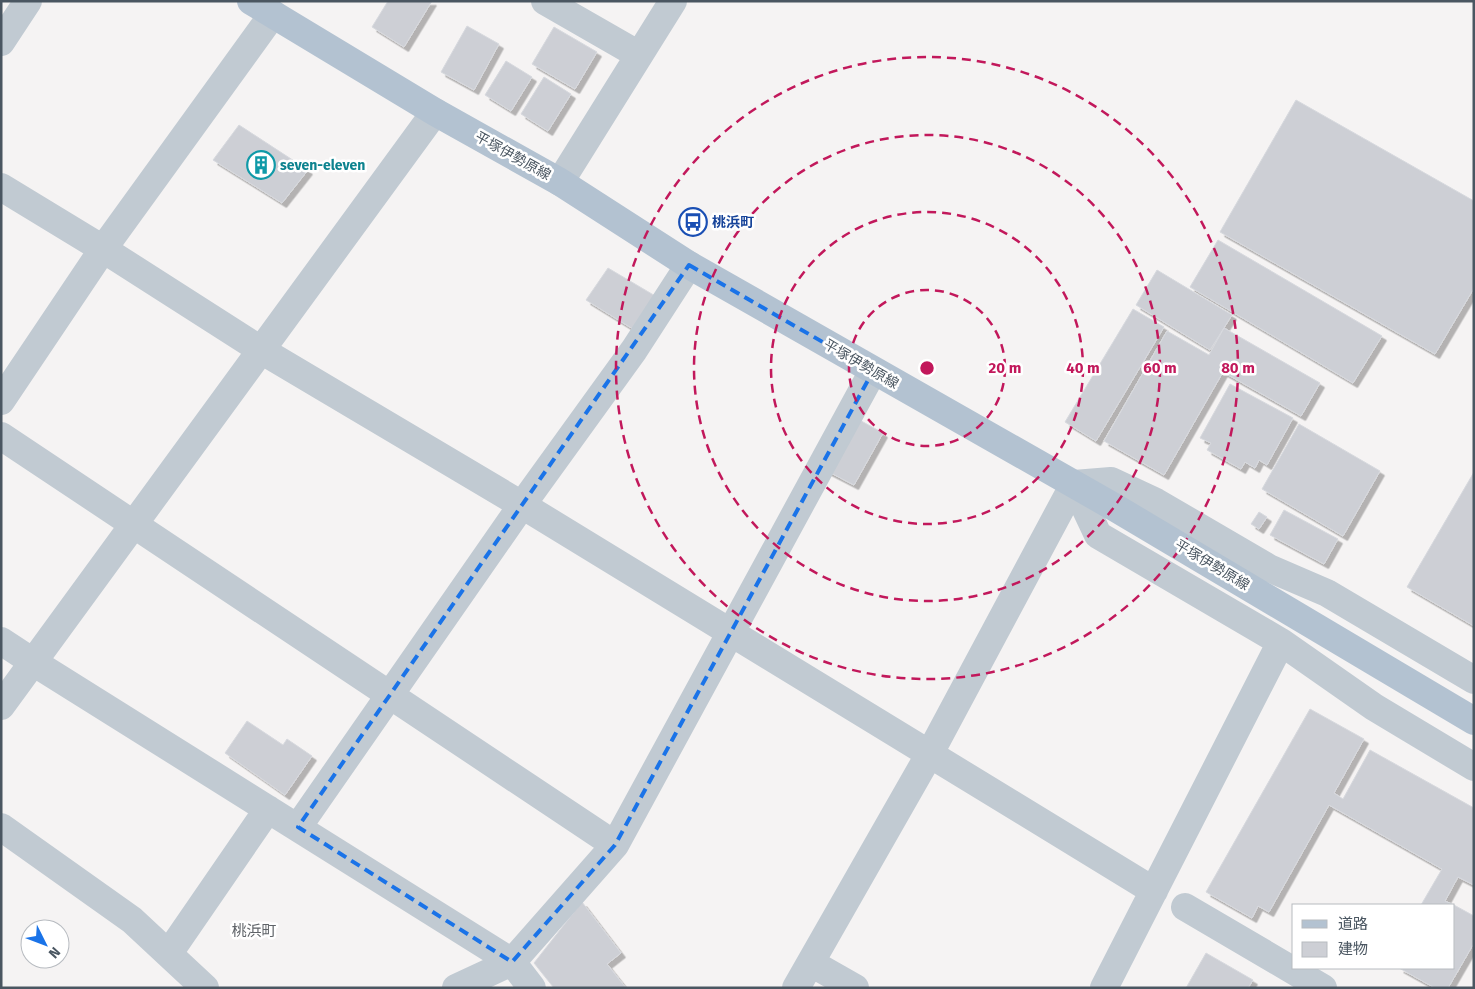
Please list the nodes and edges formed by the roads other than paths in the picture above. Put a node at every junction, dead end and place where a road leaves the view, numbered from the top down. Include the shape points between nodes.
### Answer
1 (28, 1) edge
2 (545, 1) edge
3 (673, 1) edge
4 (273, 9) edge
5 (1, 42) edge
6 (639, 56) junction
7 (435, 112) junction
8 (560, 182) junction
9 (1, 187) edge
10 (103, 249) junction
11 (689, 265) junction
12 (261, 350) junction
13 (873, 371) junction
14 (1, 401) edge
15 (1, 436) edge
16 (1074, 484) junction
17 (522, 505) junction
18 (134, 524) junction
19 (731, 634) junction
20 (1, 640) edge
21 (1281, 642) junction
22 (33, 662) junction
23 (1474, 680) edge
24 (390, 695) junction
25 (1, 706) edge
26 (1474, 721) edge
27 (929, 755) junction
28 (1474, 767) edge
29 (268, 809) junction
30 (1, 827) edge
31 (298, 828) junction
32 (616, 845) junction
33 (1154, 891) junction
34 (1185, 907) dead end
35 (169, 953) junction
36 (512, 962) junction
37 (811, 963) junction
38 (205, 988) edge
39 (456, 988) edge
40 (532, 988) edge
41 (796, 988) edge
42 (855, 988) edge
43 (1104, 988) edge
44 (1323, 988) edge

1 - 5 street
2 - 6 street
3 - 6 street
4 - 7 main road, 平塚伊勢原線
4 - 10 street
6 - 8 street
7 - 8 main road, 平塚伊勢原線
7 - 12 street
8 - 11 main road, 平塚伊勢原線
9 - 10 street
10 - 12 street
10 - 14 street
11 - 13 main road, 平塚伊勢原線
11 - 17 street via 634,350
12 - 17 street
12 - 18 street
13 - 16 main road, 平塚伊勢原線
13 - 19 street
15 - 18 street
16 - 21 street via 1098,534
16 - 23 street via 1111,481 1156,502 1270,568 1327,593
16 - 26 main road, 平塚伊勢原線
16 - 27 street
17 - 19 street
17 - 24 street
18 - 22 street
18 - 24 street
19 - 27 street
19 - 32 street
20 - 22 street
21 - 28 street via 1374,707
21 - 33 street
22 - 25 street
22 - 29 street
24 - 31 street
24 - 32 street
27 - 33 street
27 - 37 street
29 - 31 street
29 - 35 street
30 - 35 street via 132,920
31 - 36 street
32 - 36 street
33 - 43 street
34 - 44 street
35 - 38 street
36 - 39 street
36 - 40 street
37 - 41 street
37 - 42 street

